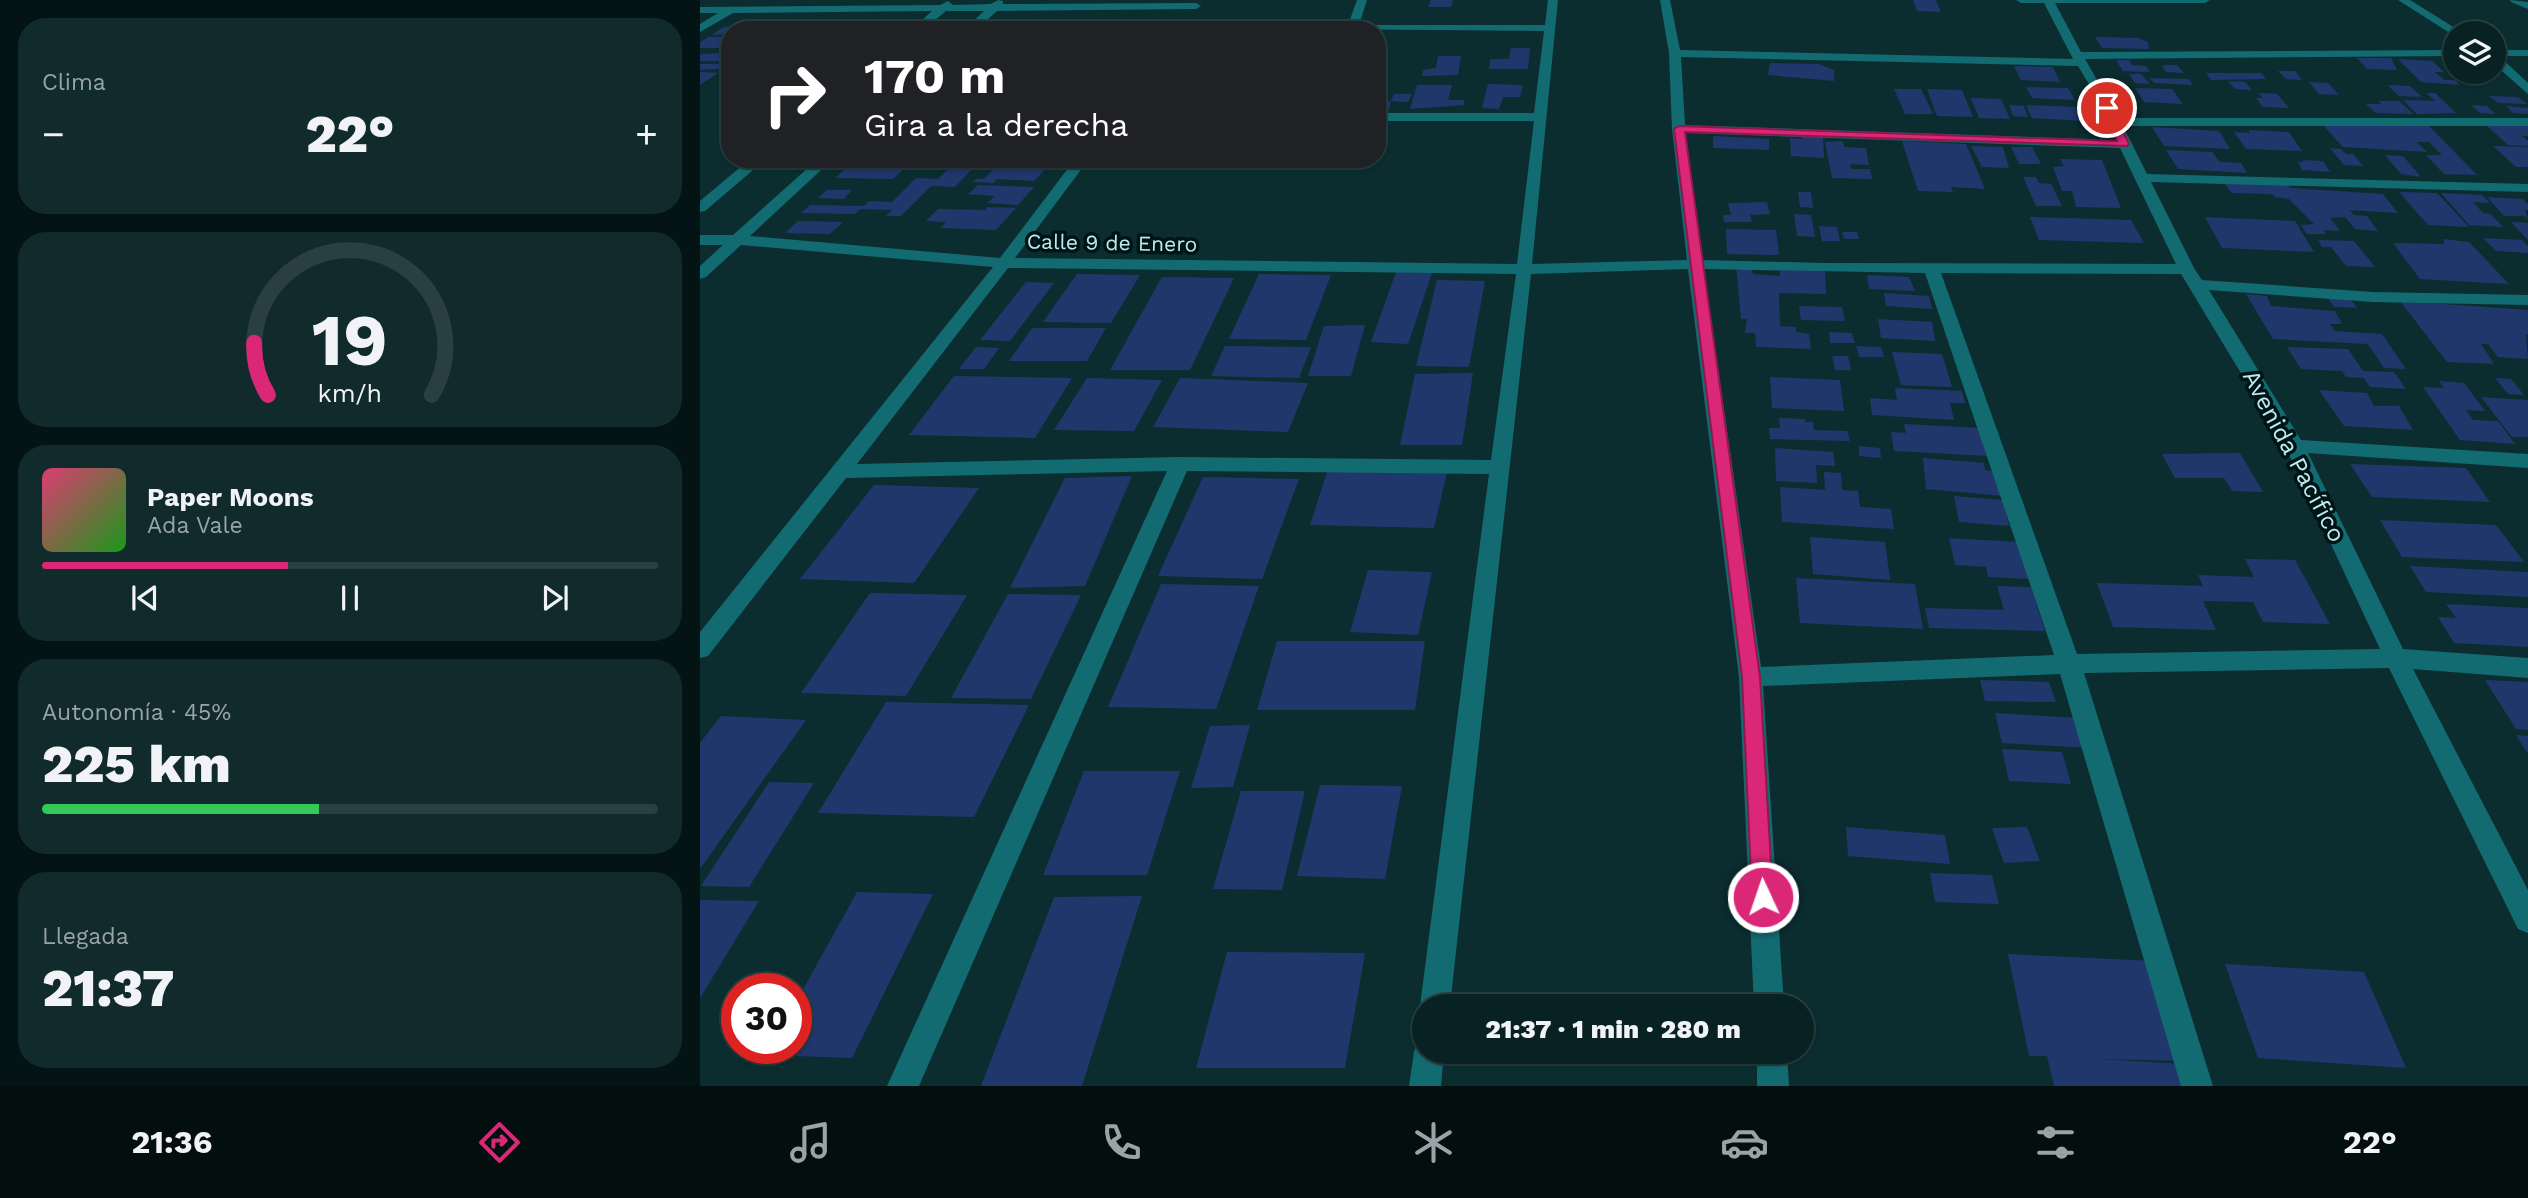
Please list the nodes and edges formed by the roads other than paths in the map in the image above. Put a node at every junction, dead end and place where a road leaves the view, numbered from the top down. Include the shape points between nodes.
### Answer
1 (746, 0) edge
2 (1363, 0) edge
3 (1553, 0) edge
4 (1665, 0) edge
5 (2021, 0) edge
6 (2204, 0) edge
7 (2403, 0) edge
8 (2515, 0) edge
9 (2049, 1) edge
10 (998, 3) edge
11 (1199, 3) edge
12 (948, 4) edge
13 (2528, 6) edge
14 (731, 9) junction
15 (700, 10) edge
16 (927, 21) edge
17 (979, 21) edge
18 (1185, 21) edge
19 (1355, 21) edge
20 (2443, 24) edge
21 (1386, 28) edge
22 (1551, 28) junction
23 (700, 29) edge
24 (1675, 53) junction
25 (2443, 53) edge
26 (2528, 53) edge
27 (2506, 54) edge
28 (2080, 60) junction
29 (2506, 67) edge
30 (2528, 90) edge
31 (1386, 117) edge
32 (1541, 117) junction
33 (2113, 122) junction
34 (2528, 122) edge
35 (1679, 129) junction
36 (2124, 144) junction
37 (748, 168) edge
38 (816, 168) edge
39 (1075, 168) edge
40 (2140, 177) junction
41 (2528, 188) edge
42 (700, 208) edge
43 (700, 240) edge
44 (737, 240) junction
45 (1004, 263) junction
46 (1695, 264) junction
47 (1931, 268) junction
48 (1524, 269) junction
49 (2186, 269) junction
50 (700, 274) edge
51 (2197, 284) junction
52 (2528, 300) edge
53 (2295, 446) junction
54 (2528, 461) edge
55 (1180, 464) junction
56 (1499, 467) junction
57 (842, 471) junction
58 (700, 649) edge
59 (2396, 658) junction
60 (2069, 664) junction
61 (2528, 668) edge
62 (1751, 677) junction
63 (2528, 919) edge
64 (1436, 994) edge
65 (1768, 994) edge
66 (1428, 1064) edge
67 (1772, 1064) edge
68 (903, 1086) edge
69 (1425, 1086) edge
70 (1773, 1086) edge
71 (2197, 1086) edge

1 - 14 street
2 - 19 street
3 - 22 street
4 - 24 street
5 - 9 street
6 - 9 street
7 - 20 street
8 - 13 street
9 - 28 street, Avenida Pacífico
10 - 11 street
10 - 12 street
10 - 17 street
11 - 18 street
12 - 14 street
12 - 16 street
14 - 15 street
14 - 23 street
21 - 22 street
22 - 32 street
24 - 28 street
24 - 35 street
25 - 28 street
26 - 27 street
28 - 33 street, Avenida Pacífico
29 - 30 street
31 - 32 street
32 - 48 street
33 - 34 street
33 - 36 street, Avenida Pacífico
35 - 36 street
35 - 46 street
36 - 40 street, Avenida Pacífico
37 - 42 street
38 - 44 street
39 - 45 street
40 - 41 street
40 - 49 street, Avenida Pacífico
43 - 44 street, Calle 9 de Enero
44 - 45 street, Calle 9 de Enero
44 - 50 street
45 - 48 street, Calle 9 de Enero
45 - 57 street
46 - 47 street, Calle 9 de Enero
46 - 48 street, Calle 9 de Enero
46 - 62 street
47 - 49 street, Calle 9 de Enero
47 - 60 street
48 - 56 street
49 - 51 street, Avenida Pacífico
51 - 52 street via 2373,297
51 - 53 street, Avenida Pacífico
53 - 54 street
53 - 59 street, Avenida Pacífico
55 - 56 street
55 - 57 street
55 - 68 street
56 - 64 street
57 - 58 street
59 - 60 street
59 - 61 street
59 - 63 street, Avenida Pacífico
60 - 62 street
60 - 71 street
62 - 65 street
66 - 69 street
67 - 70 street

